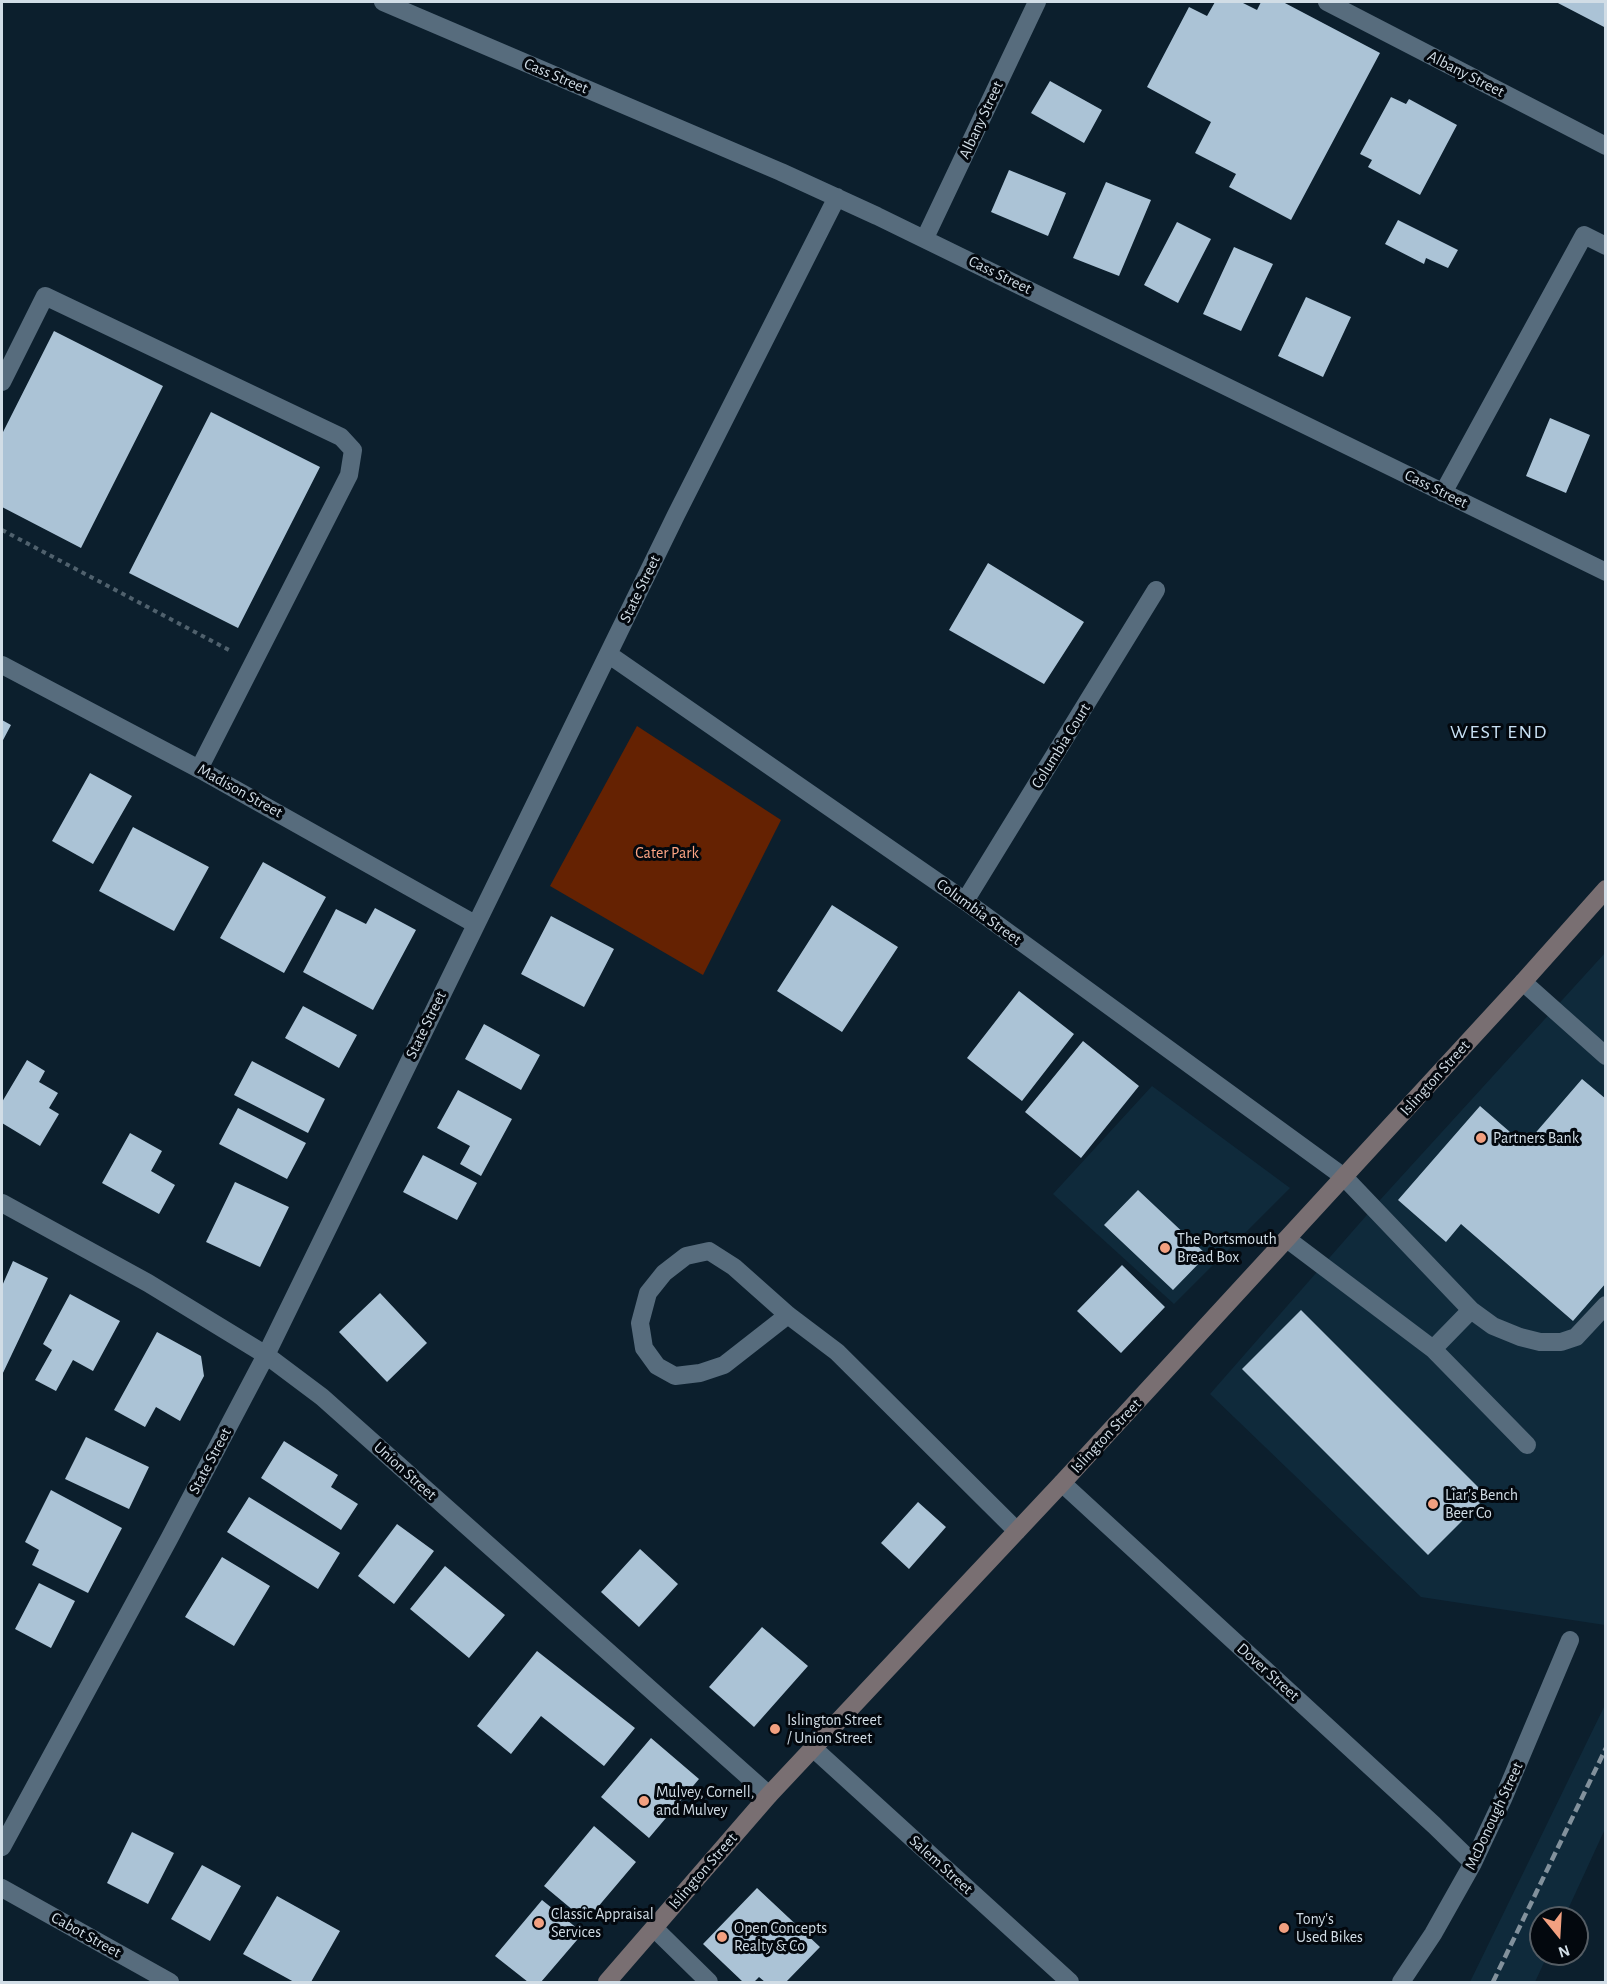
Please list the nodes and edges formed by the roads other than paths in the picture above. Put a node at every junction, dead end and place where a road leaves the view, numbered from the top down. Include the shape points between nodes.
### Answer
1 (383, 2) edge
2 (1037, 2) edge
3 (1327, 2) edge
4 (1605, 146) edge
5 (837, 197) junction
6 (925, 238) junction
7 (1605, 246) edge
8 (2, 382) edge
9 (1443, 493) junction
10 (1605, 572) edge
11 (1156, 590) dead end
12 (608, 654) junction
13 (2, 665) edge
14 (199, 769) junction
15 (1605, 889) edge
16 (965, 901) junction
17 (475, 924) junction
18 (1523, 982) junction
19 (1605, 1056) edge
20 (1344, 1177) junction
21 (2, 1203) edge
22 (1287, 1239) junction
23 (1605, 1305) edge
24 (1471, 1310) junction
25 (788, 1315) junction
26 (1432, 1349) junction
27 (266, 1355) junction
28 (1527, 1445) dead end
29 (1062, 1484) junction
30 (1017, 1531) junction
31 (1570, 1640) dead end
32 (813, 1748) junction
33 (769, 1795) junction
34 (2, 1847) edge
35 (1473, 1863) junction
36 (2, 1888) edge
37 (654, 1928) junction
38 (170, 1983) edge
39 (607, 1983) edge
40 (709, 1983) edge
41 (1070, 1983) edge
42 (1401, 1983) edge

1 - 5 street, Cass Street
2 - 6 street, Albany Street
3 - 4 street, Albany Street
5 - 6 street, Cass Street
5 - 12 street, State Street
6 - 9 street, Cass Street
7 - 9 street via 1584,235
8 - 14 street via 45,296 341,436 353,450 349,475
9 - 10 street, Cass Street
11 - 16 street, Columbia Court
12 - 16 street, Columbia Street
12 - 17 street, State Street
13 - 14 street, Madison Street
14 - 17 street, Madison Street
15 - 18 street, Islington Street
16 - 20 street, Columbia Street
17 - 27 street, State Street
18 - 19 street
18 - 20 street, Islington Street
20 - 22 street, Islington Street
20 - 24 street, Columbia Street
21 - 27 street, Union Street via 148,1283
22 - 26 street
22 - 29 street, Islington Street
23 - 24 street, Columbia Street via 1576,1337 1561,1342 1520,1337 1493,1326
24 - 26 street
25 - 25 street via 734,1267 709,1251 686,1256 664,1273 648,1293 640,1323 644,1348 657,1366 675,1376 724,1365
25 - 30 street via 837,1352
26 - 28 street
27 - 33 street, Union Street via 322,1397
27 - 34 street, State Street
29 - 30 street, Islington Street
29 - 35 street, Dover Street
30 - 32 street, Islington Street
31 - 35 street, McDonough Street
32 - 33 street, Islington Street
32 - 41 street, Salem Street
33 - 37 street, Islington Street
35 - 42 street, McDonough Street
36 - 38 street, Cabot Street
37 - 39 street, Islington Street
37 - 40 street

